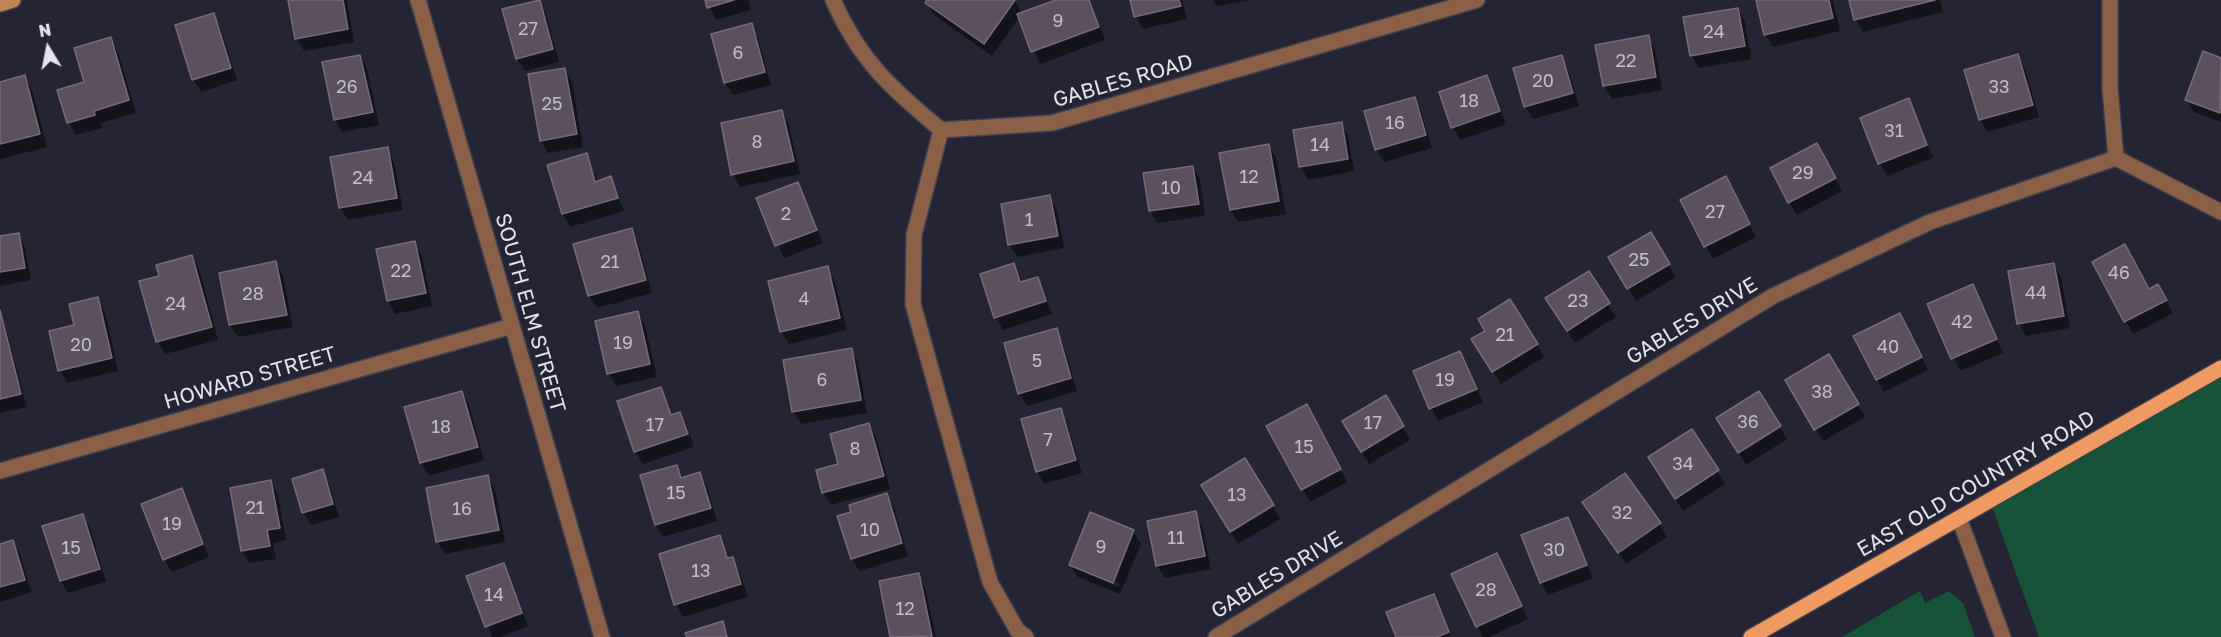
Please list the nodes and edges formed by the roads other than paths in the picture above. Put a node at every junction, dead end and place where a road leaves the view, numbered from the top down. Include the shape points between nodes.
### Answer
1 (12, 0) edge
2 (418, 0) edge
3 (833, 0) edge
4 (1477, 0) edge
5 (2109, 0) edge
6 (0, 4) edge
7 (941, 130) junction
8 (2116, 158) junction
9 (2221, 212) edge
10 (512, 326) junction
11 (2221, 368) edge
12 (0, 471) edge
13 (1959, 518) junction
14 (603, 637) edge
15 (1026, 637) edge
16 (1216, 637) edge
17 (1751, 637) edge
18 (2003, 637) edge

1 - 6 main road
2 - 10 street, SOUTH ELM STREET
3 - 7 street via 846,30 877,75
4 - 7 street, GABLES ROAD via 1052,123
5 - 8 street
7 - 15 street via 914,235 913,304 990,582 1017,630
8 - 9 street
8 - 16 street, GABLES DRIVE via 1930,222 1773,296
10 - 12 street, HOWARD STREET
10 - 14 street, SOUTH ELM STREET
11 - 13 main road, EAST OLD COUNTRY ROAD
13 - 17 main road, EAST OLD COUNTRY ROAD
13 - 18 street

